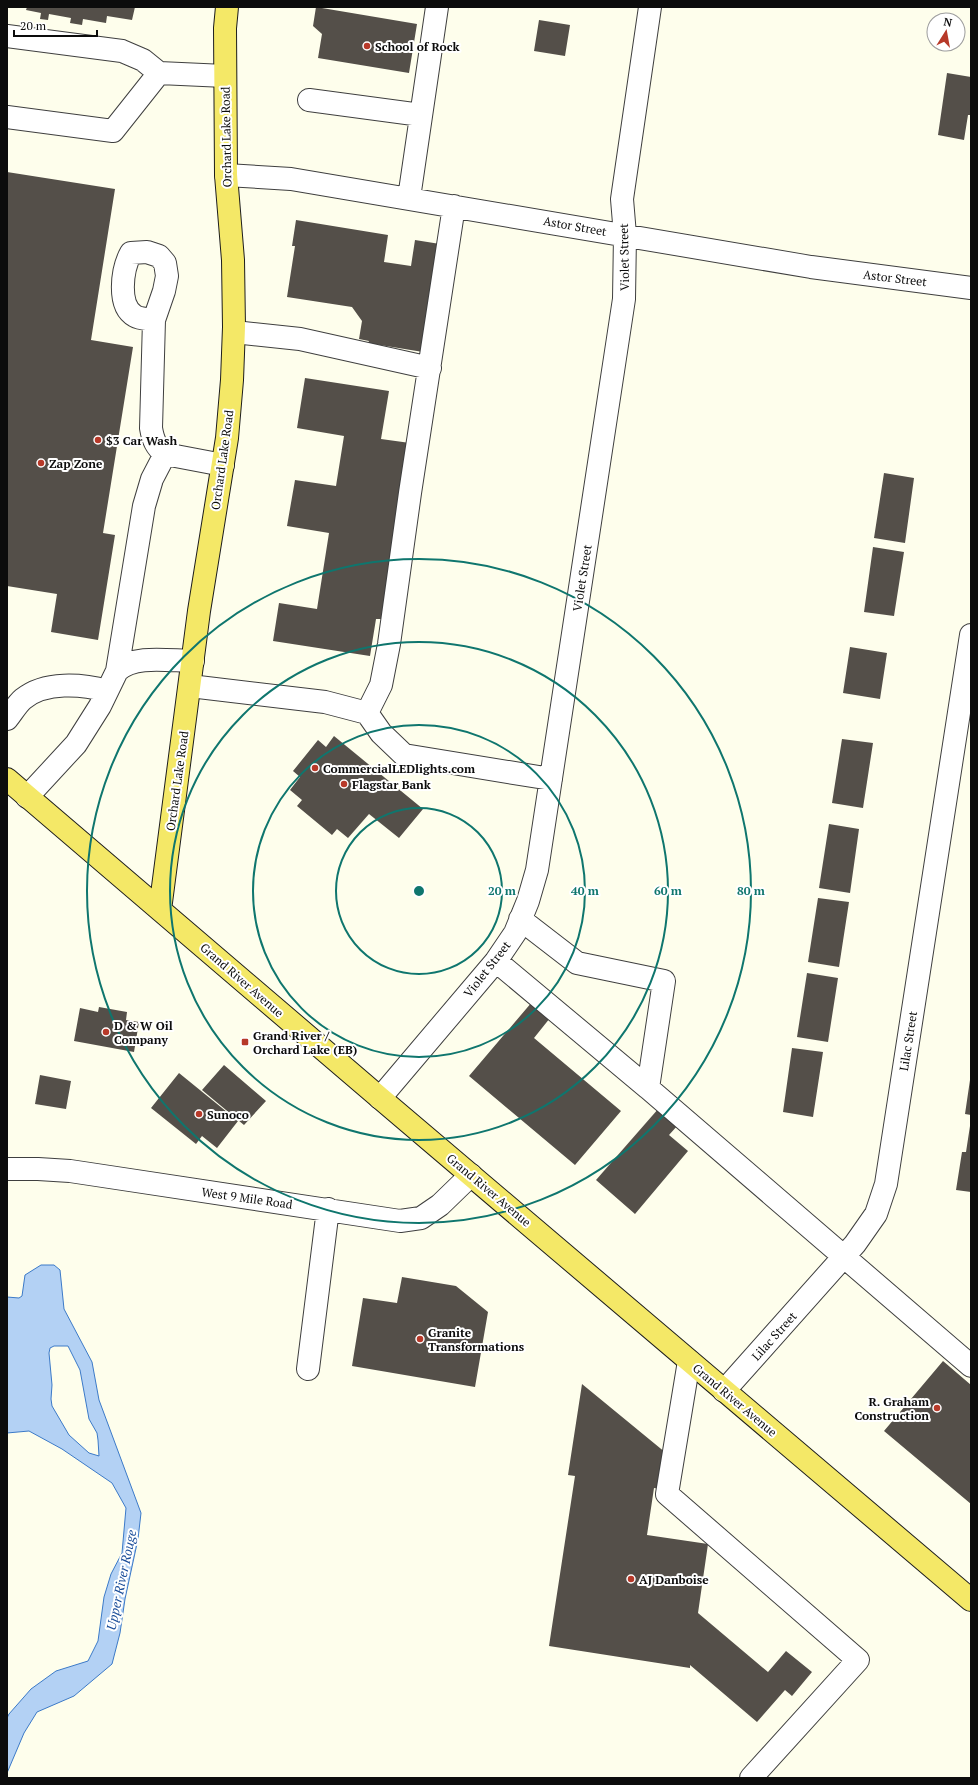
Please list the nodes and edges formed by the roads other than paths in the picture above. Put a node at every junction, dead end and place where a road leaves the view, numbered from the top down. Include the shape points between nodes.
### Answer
1 (227, 7) edge
2 (437, 7) edge
3 (650, 7) edge
4 (7, 36) edge
5 (151, 67) junction
6 (225, 76) junction
7 (309, 100) dead end
8 (421, 115) junction
9 (7, 117) edge
10 (226, 175) junction
11 (409, 198) junction
12 (454, 206) junction
13 (625, 234) junction
14 (971, 288) edge
15 (154, 320) dead end
16 (234, 332) junction
17 (430, 368) junction
18 (165, 454) junction
19 (222, 465) junction
20 (971, 635) edge
21 (193, 661) junction
22 (117, 671) junction
23 (190, 686) junction
24 (107, 691) junction
25 (367, 713) junction
26 (7, 719) edge
27 (551, 778) junction
28 (7, 779) edge
29 (27, 797) junction
30 (160, 910) junction
31 (520, 919) junction
32 (496, 961) junction
33 (648, 1088) junction
34 (380, 1098) junction
35 (7, 1169) edge
36 (470, 1175) junction
37 (328, 1209) junction
38 (843, 1257) junction
39 (689, 1362) junction
40 (971, 1366) edge
41 (308, 1369) dead end
42 (724, 1391) junction
43 (971, 1600) edge
44 (751, 1778) edge

1 - 6 main road, Orchard Lake Road
2 - 8 street
3 - 13 street, Violet Street via 622,199
4 - 5 street via 122,51
5 - 6 street
5 - 9 street via 113,131
6 - 10 main road, Orchard Lake Road
7 - 8 street
8 - 11 street
10 - 11 street, Astor Street via 291,178
10 - 16 main road, Orchard Lake Road via 233,260
11 - 12 street, Astor Street
12 - 13 street, Astor Street
12 - 17 street
13 - 14 street, Astor Street via 811,267
13 - 27 street, Violet Street via 624,299
15 - 18 street via 151,428 153,440
16 - 17 street via 300,339
16 - 19 main road, Orchard Lake Road via 232,380
17 - 25 street via 389,644 381,685
18 - 19 street
18 - 22 street via 152,479 144,506
19 - 21 main road, Orchard Lake Road
20 - 38 street, Lilac Street via 886,1184 876,1214
21 - 22 street via 135,660
21 - 23 main road, Orchard Lake Road
22 - 24 street
23 - 25 street via 325,702
23 - 30 main road, Orchard Lake Road
24 - 26 street via 66,685 40,689 23,699
24 - 29 street via 76,744
25 - 27 street via 381,733 404,755
27 - 31 street, Violet Street via 537,870
28 - 29 main road, Grand River Avenue
29 - 30 main road, Grand River Avenue
30 - 34 main road, Grand River Avenue
31 - 32 street, Violet Street via 515,933
31 - 33 street via 577,963 664,981
32 - 33 street
32 - 34 street, Violet Street
33 - 38 street
34 - 36 main road, Grand River Avenue
35 - 37 street, West 9 Mile Road via 70,1171
36 - 37 street, West 9 Mile Road via 440,1205 421,1218 400,1221
36 - 39 main road, Grand River Avenue
37 - 41 street
38 - 40 street
38 - 42 street, Lilac Street
39 - 42 main road, Grand River Avenue
39 - 44 street via 667,1494 858,1660
42 - 43 main road, Grand River Avenue

